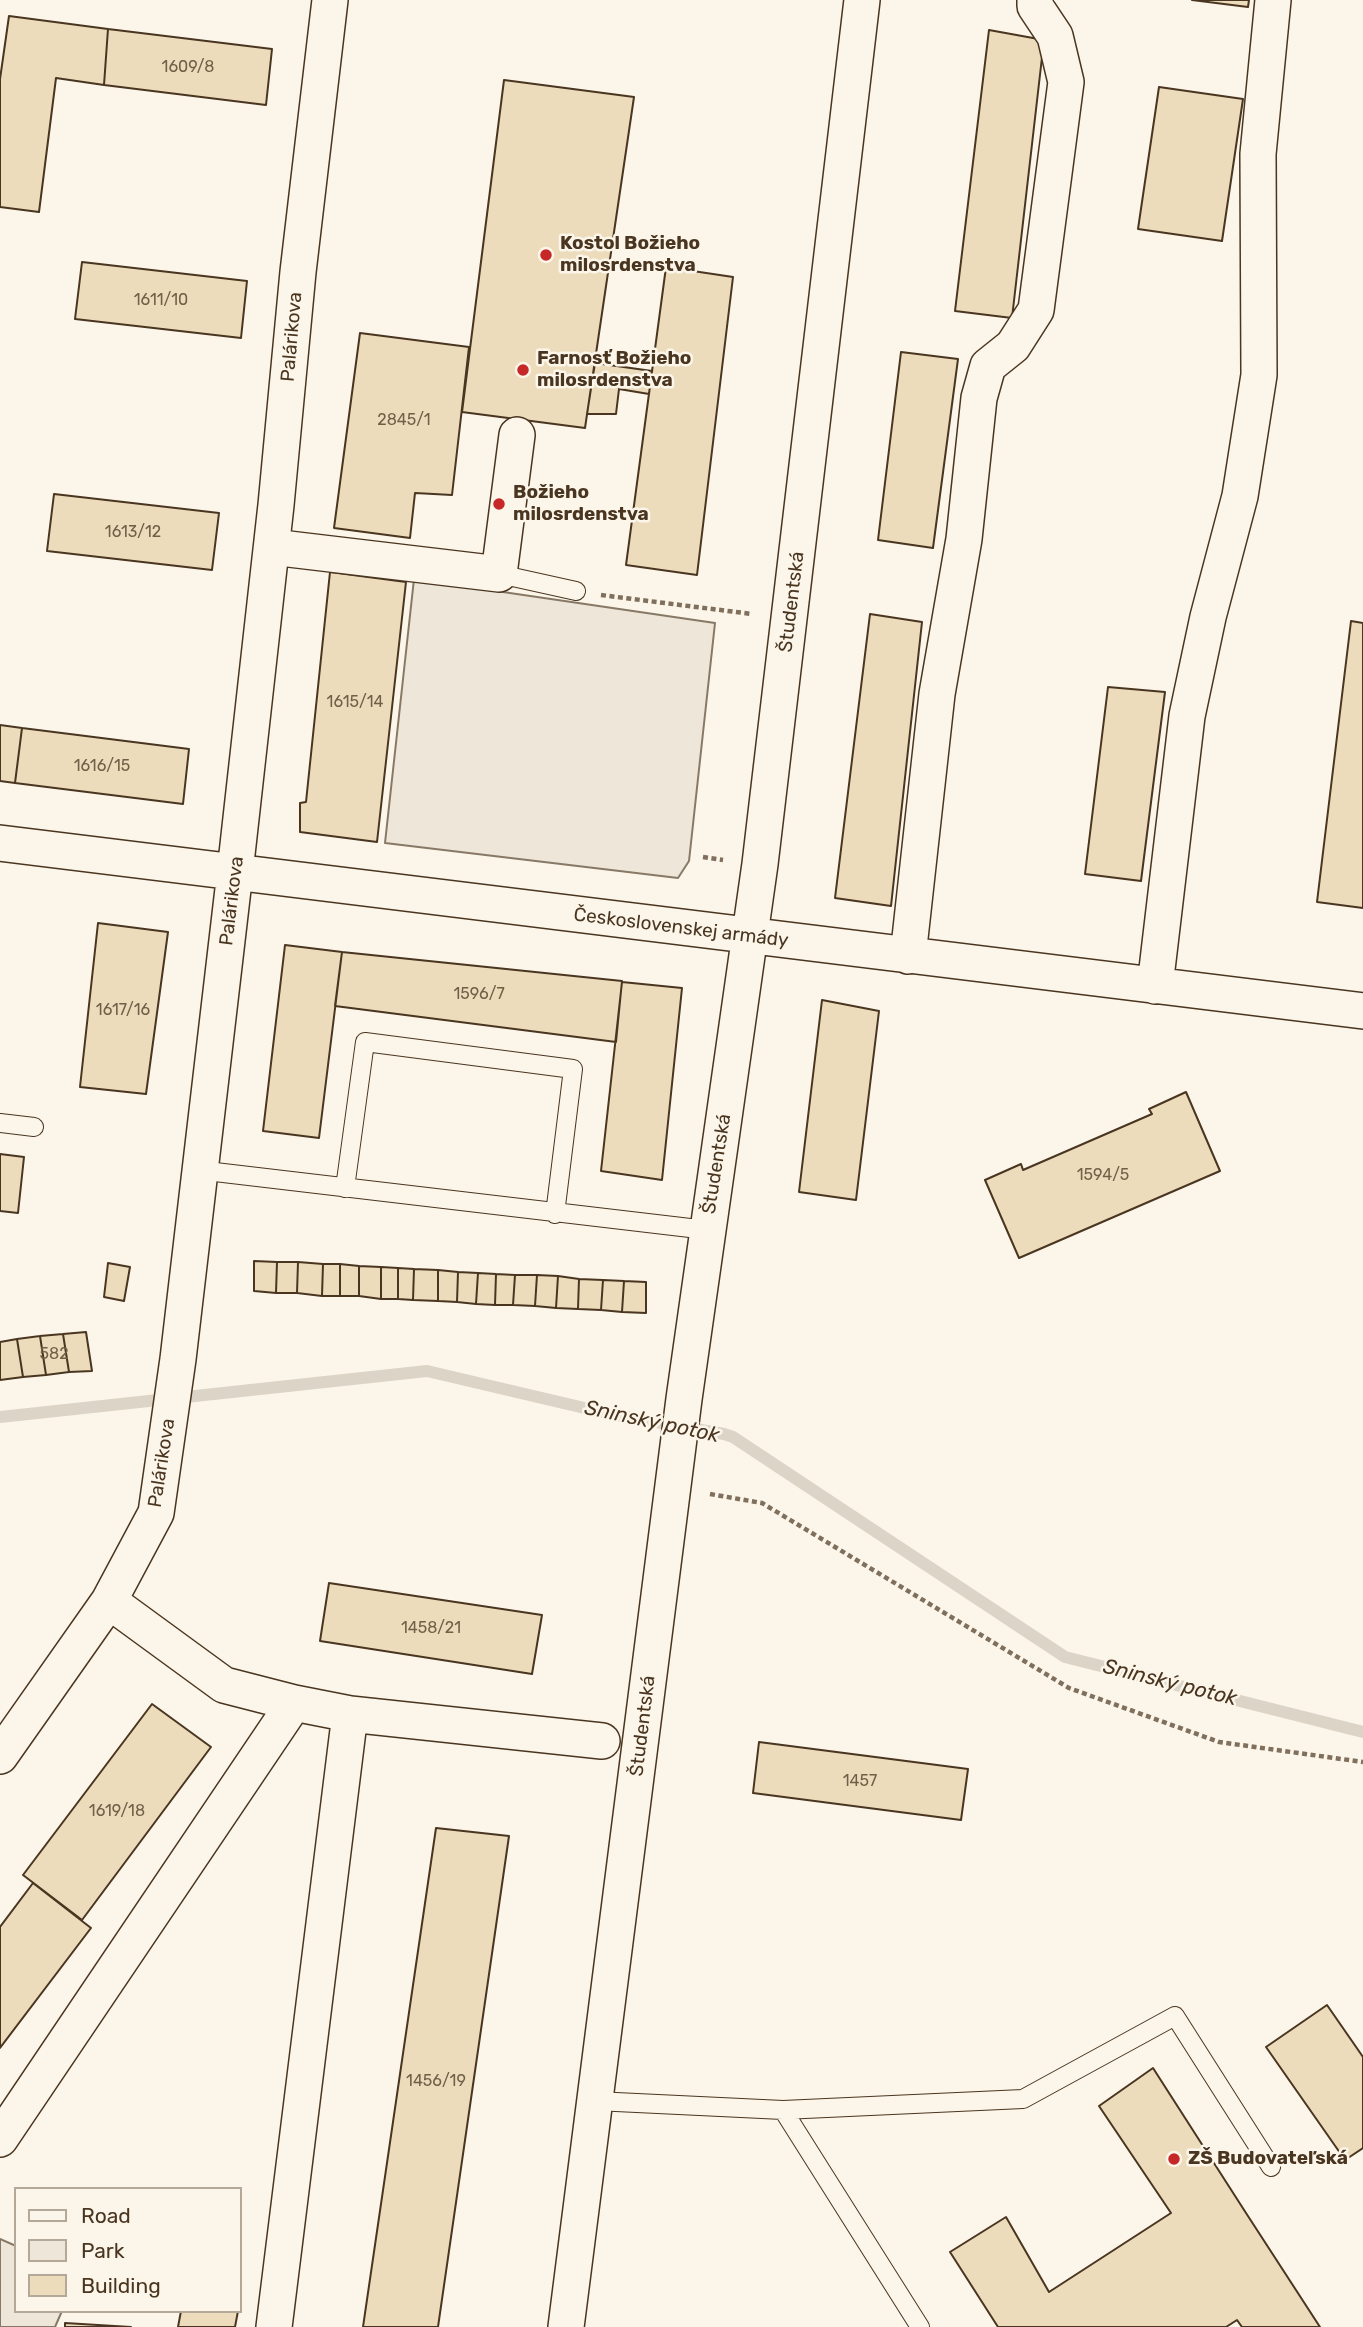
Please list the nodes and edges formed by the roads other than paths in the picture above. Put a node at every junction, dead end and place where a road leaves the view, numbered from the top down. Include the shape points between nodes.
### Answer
1 (330, 0) edge
2 (862, 0) edge
3 (1035, 0) edge
4 (1273, 0) edge
5 (517, 435) dead end
6 (272, 547) junction
7 (499, 574) junction
8 (576, 591) road end
9 (0, 844) edge
10 (235, 873) junction
11 (751, 937) junction
12 (908, 956) junction
13 (1155, 986) junction
14 (1363, 1011) edge
15 (0, 1123) edge
16 (34, 1127) dead end
17 (198, 1170) junction
18 (345, 1188) junction
19 (555, 1214) junction
20 (707, 1230) junction
21 (109, 1601) junction
22 (294, 1703) junction
23 (350, 1714) junction
24 (602, 1741) dead end
25 (0, 1756) edge
26 (595, 2101) junction
27 (783, 2110) junction
28 (0, 2139) edge
29 (1270, 2167) dead end
30 (274, 2327) edge
31 (566, 2327) edge
32 (920, 2327) edge

1 - 6 street, Palárikova
2 - 11 street, Študentská
3 - 12 street via 1055,36 1066,82 1036,310 1013,346 988,366 978,398 964,539 937,694
4 - 13 street via 1258,154 1259,375 1240,496 1187,716
5 - 7 street
6 - 7 street
6 - 10 street, Palárikova
7 - 8 lane
9 - 10 street, Československej armády
10 - 11 street, Československej armády
10 - 17 street, Palárikova
11 - 12 street, Československej armády
11 - 20 street, Študentská
12 - 13 street, Československej armády
13 - 14 street, Československej armády
15 - 16 lane
17 - 18 lane
17 - 21 street, Palárikova via 156,1514
18 - 19 lane
18 - 19 lane via 365,1042 573,1069
19 - 20 lane
20 - 26 street, Študentská
21 - 22 street via 224,1685
21 - 25 street, Palárikova
22 - 23 street
22 - 28 street
23 - 24 street
23 - 30 street
26 - 27 lane
26 - 31 street, Študentská
27 - 29 lane via 1023,2099 1175,2016
27 - 32 lane

